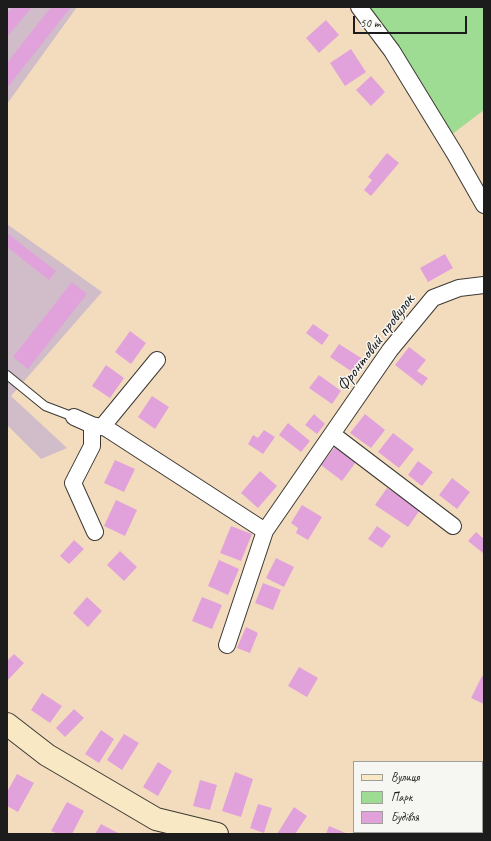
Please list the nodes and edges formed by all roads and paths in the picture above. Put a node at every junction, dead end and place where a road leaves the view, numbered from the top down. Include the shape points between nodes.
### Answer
1 (359, 7) edge
2 (484, 205) edge
3 (484, 285) edge
4 (157, 360) dead end
5 (7, 375) edge
6 (74, 417) joint
7 (97, 426) junction
8 (332, 434) junction
9 (453, 526) dead end
10 (265, 531) junction
11 (95, 532) dead end
12 (227, 645) dead end
13 (7, 724) edge
14 (217, 834) edge

1 - 2 street via 392,51
3 - 8 street, Фронтовий провулок via 460,288 434,298 390,350
4 - 7 street
5 - 6 lane via 45,406
6 - 7 street
7 - 10 street via 106,428
7 - 11 street via 92,446 73,483
8 - 9 street
8 - 10 street, Фронтовий провулок
10 - 12 street, Фронтовий провулок
13 - 14 street via 47,755 156,819

